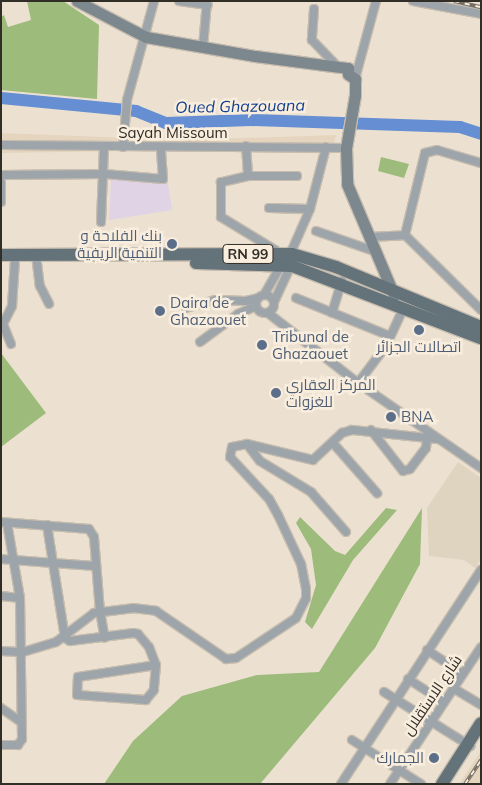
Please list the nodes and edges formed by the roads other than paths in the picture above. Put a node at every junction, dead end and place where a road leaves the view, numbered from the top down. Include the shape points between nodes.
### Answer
1 (77, 1) edge
2 (154, 1) edge
3 (179, 1) edge
4 (376, 1) edge
5 (413, 1) edge
6 (207, 3) edge
7 (314, 9) dead end
8 (481, 14) edge
9 (146, 36) junction
10 (203, 47) junction
11 (348, 68) junction
12 (354, 79) junction
13 (346, 142) junction
14 (1, 145) edge
15 (246, 146) junction
16 (104, 147) junction
17 (123, 147) junction
18 (161, 147) junction
19 (326, 147) junction
20 (481, 163) edge
21 (1, 174) edge
22 (105, 174) junction
23 (248, 176) junction
24 (297, 176) dead end
25 (1, 182) edge
26 (1, 202) edge
27 (269, 208) dead end
28 (310, 209) junction
29 (101, 222) dead end
30 (316, 231) dead end
31 (405, 234) junction
32 (370, 237) junction
33 (377, 252) junction
34 (1, 255) edge
35 (288, 257) junction
36 (36, 258) junction
37 (15, 260) junction
38 (1, 261) edge
39 (344, 278) junction
40 (391, 295) junction
41 (296, 298) dead end
42 (259, 300) junction
43 (274, 302) junction
44 (49, 304) dead end
45 (186, 308) dead end
46 (481, 310) edge
47 (268, 313) junction
48 (332, 313) junction
49 (481, 327) edge
50 (390, 336) junction
51 (481, 338) edge
52 (200, 342) dead end
53 (11, 344) dead end
54 (358, 383) junction
55 (371, 430) junction
56 (427, 438) junction
57 (438, 439) junction
58 (333, 443) junction
59 (247, 444) junction
60 (481, 468) edge
61 (377, 493) dead end
62 (4, 522) edge
63 (46, 525) junction
64 (346, 532) dead end
65 (1, 559) edge
66 (12, 560) junction
67 (53, 564) junction
68 (95, 566) junction
69 (481, 570) edge
70 (477, 583) edge
71 (1, 596) edge
72 (20, 598) junction
73 (100, 611) junction
74 (65, 638) junction
75 (105, 638) junction
76 (481, 647) edge
77 (427, 650) junction
78 (1, 651) edge
79 (23, 652) junction
80 (156, 666) junction
81 (463, 674) junction
82 (408, 679) junction
83 (453, 688) junction
84 (384, 692) dead end
85 (395, 699) junction
86 (444, 702) junction
87 (481, 705) edge
88 (1, 708) edge
89 (21, 722) junction
90 (430, 722) junction
91 (481, 723) edge
92 (481, 734) edge
93 (352, 740) dead end
94 (1, 745) edge
95 (470, 746) junction
96 (364, 747) junction
97 (399, 770) junction
98 (341, 784) edge
99 (390, 784) edge
100 (421, 784) edge
101 (442, 784) edge
102 (448, 784) edge

1 - 9 main road
2 - 9 street
3 - 6 street
4 - 12 street
5 - 8 street
6 - 10 street
7 - 11 street via 312,40 332,63
9 - 10 main road
9 - 17 street via 127,100
10 - 11 main road
11 - 12 main road via 348,74
12 - 13 main road via 355,95
13 - 19 street, Sayah Missoum
13 - 32 main road via 350,195
14 - 16 street, Sayah Missoum
15 - 18 street, Sayah Missoum
15 - 19 street, Sayah Missoum
15 - 23 street
16 - 17 street, Sayah Missoum
16 - 22 street
17 - 18 street, Sayah Missoum
18 - 22 street via 163,179
19 - 28 street
20 - 31 street via 437,150 425,153
21 - 22 street
22 - 29 street
23 - 24 street
23 - 35 street via 221,182 221,216
25 - 26 street
27 - 28 street
28 - 35 street
30 - 33 street
31 - 32 street
31 - 46 street
32 - 33 main road
33 - 40 main road
34 - 36 main road, RN 99
35 - 36 main road, RN 99
35 - 39 main road, RN 99
35 - 42 street
35 - 43 street
36 - 37 main road, RN 99
36 - 44 street via 40,286
37 - 38 main road, RN 99
37 - 53 street via 12,306 3,324
39 - 40 main road, RN 99
39 - 48 street
40 - 49 main road, RN 99
40 - 50 street
40 - 51 main road, RN 99
41 - 48 street
42 - 43 street
42 - 45 street via 215,300
42 - 47 street via 260,312
42 - 52 street
43 - 47 street
47 - 54 street
48 - 50 street
50 - 54 street
54 - 57 street
55 - 56 street
55 - 56 street via 403,472 410,469 426,448
55 - 58 street via 342,433
56 - 57 street
57 - 60 street
58 - 59 street via 313,460
58 - 61 street
59 - 64 street via 260,461 311,492
59 - 73 street via 232,447 230,457 269,500 304,574 306,598 296,618 231,660 226,660 156,611 133,608
62 - 63 street
62 - 66 street
63 - 67 street
63 - 68 street via 90,529 94,537
65 - 66 street
66 - 67 street
66 - 72 street
67 - 68 street
67 - 74 street
68 - 73 street
69 - 70 street
70 - 77 street
71 - 72 street
72 - 79 street
73 - 74 street via 78,623
73 - 75 street
74 - 75 street via 77,642
74 - 79 street
75 - 80 street via 138,634 149,647
76 - 81 street, شارع الاستقلال
77 - 81 street
77 - 82 street
78 - 79 street
79 - 89 street
80 - 80 street via 154,690 146,700 77,695 78,677
81 - 83 street, شارع الاستقلال
82 - 85 street
82 - 86 street
83 - 86 street, شارع الاستقلال
83 - 87 street
84 - 85 street
85 - 90 street
85 - 96 street
86 - 90 street, شارع الاستقلال
88 - 89 street
89 - 94 street via 21,744
90 - 95 street
90 - 97 street, شارع الاستقلال
91 - 95 main road
92 - 95 main road
93 - 96 street
95 - 101 main road
95 - 102 main road
96 - 97 street
96 - 98 street
97 - 99 street, شارع الاستقلال
97 - 100 street

